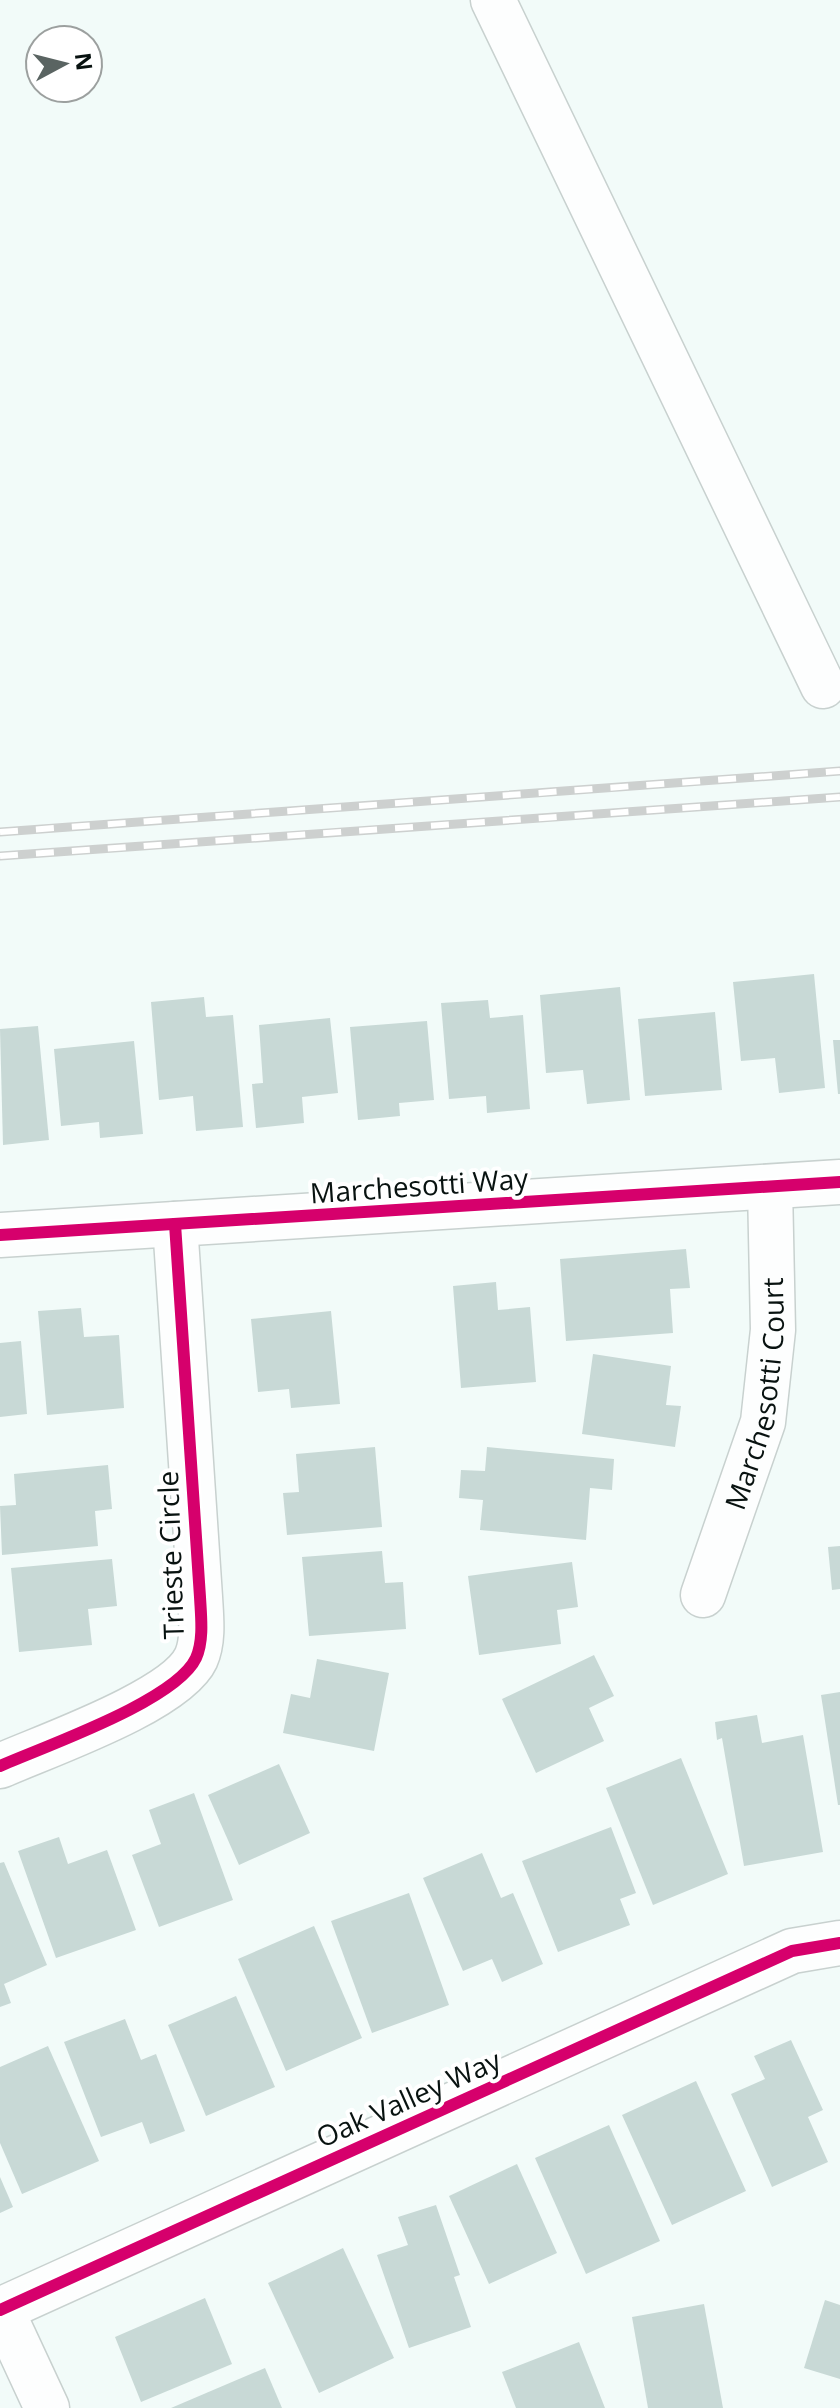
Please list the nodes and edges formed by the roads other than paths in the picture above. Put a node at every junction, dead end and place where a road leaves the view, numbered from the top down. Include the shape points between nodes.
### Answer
1 (493, 0) edge
2 (823, 686) dead end
3 (840, 1182) edge
4 (770, 1187) junction
5 (175, 1224) junction
6 (0, 1235) edge
7 (703, 1595) dead end
8 (0, 1766) edge
9 (840, 1943) edge
10 (0, 2310) edge
11 (47, 2408) edge

1 - 2 street
3 - 4 street, Marchesotti Way
4 - 5 street, Marchesotti Way
4 - 7 street, Marchesotti Court via 773,1330 763,1422
5 - 6 street, Marchesotti Way
5 - 8 street, Trieste Circle via 200,1597 196,1658 176,1682 150,1700
9 - 10 street, Oak Valley Way via 792,1951
10 - 11 street

